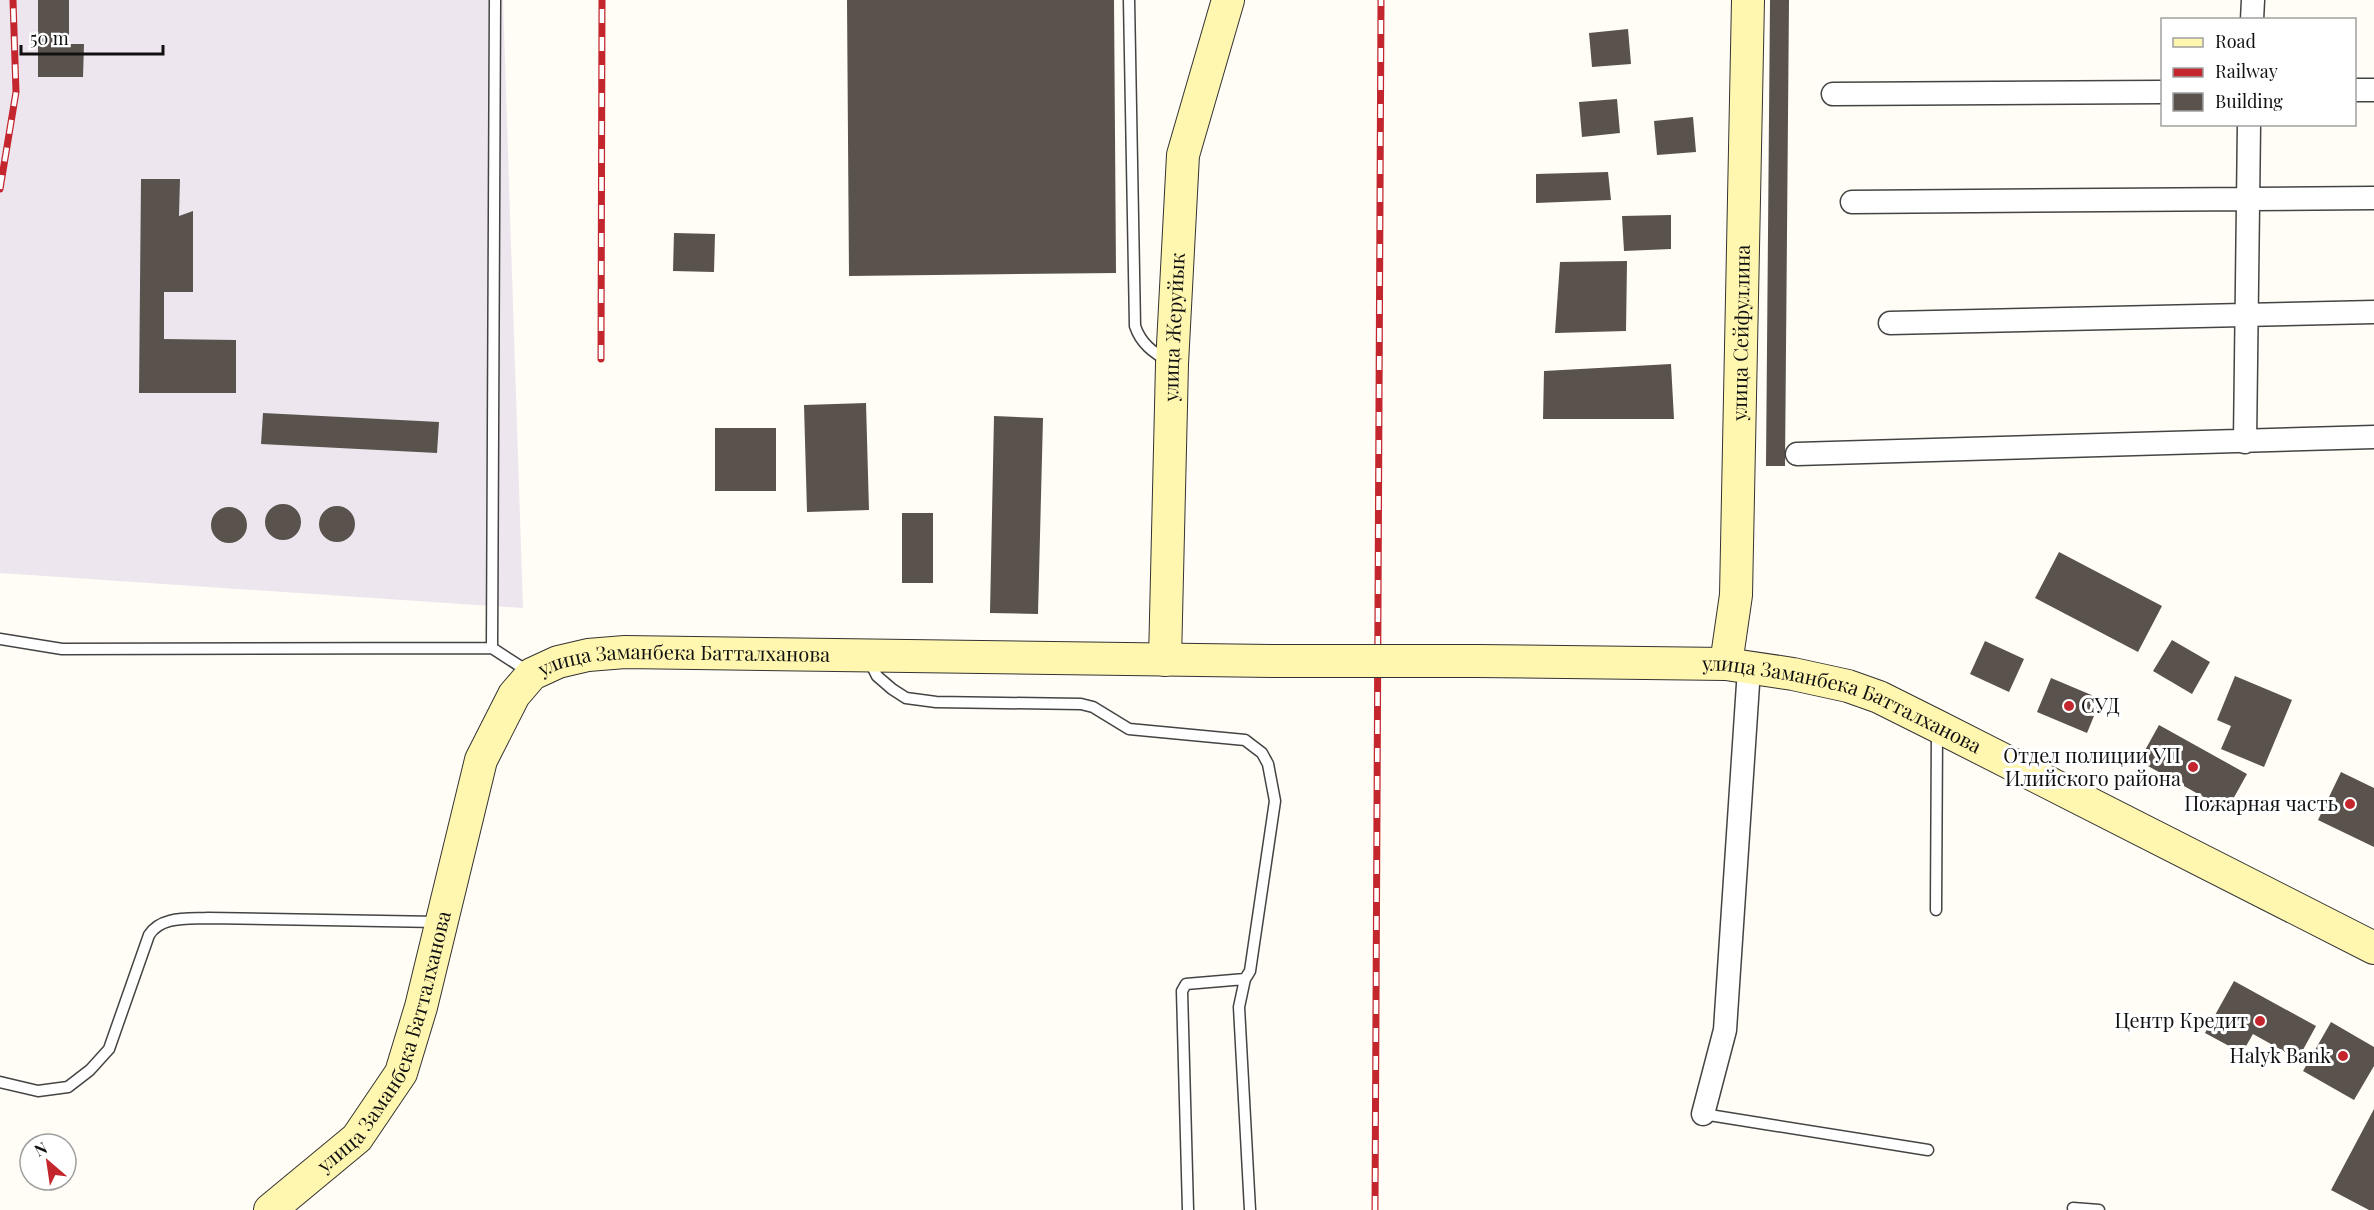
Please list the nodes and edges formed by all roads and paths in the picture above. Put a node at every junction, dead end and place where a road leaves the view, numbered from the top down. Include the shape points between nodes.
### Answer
1 (495, 0) edge
2 (1129, 0) edge
3 (1228, 0) edge
4 (1748, 0) edge
5 (2253, 0) edge
6 (2252, 18) edge
7 (2356, 90) edge
8 (2374, 90) edge
9 (2161, 92) edge
10 (1833, 94) dead end
11 (2248, 126) edge
12 (2374, 198) edge
13 (2247, 200) junction
14 (1852, 202) dead end
15 (2374, 312) edge
16 (2246, 315) junction
17 (1890, 323) dead end
18 (1172, 364) junction
19 (2374, 437) edge
20 (2245, 442) junction
21 (1797, 454) dead end
22 (0, 639) edge
23 (492, 648) junction
24 (867, 655) junction
25 (1165, 660) junction
26 (1738, 667) junction
27 (532, 674) junction
28 (1937, 726) junction
29 (1936, 910) dead end
30 (441, 922) junction
31 (2374, 948) edge
32 (1245, 979) junction
33 (0, 1082) edge
34 (1703, 1114) joint
35 (1928, 1150) dead end
36 (2073, 1208) dead end
37 (270, 1210) edge
38 (1188, 1210) edge
39 (1250, 1210) edge
40 (2098, 1210) edge

1 - 23 lane
2 - 18 lane via 1135,326 1139,339
3 - 18 main road, улица Жеруйык via 1183,154
4 - 26 main road, улица Сейфуллина via 1736,595
5 - 6 street
7 - 8 street
9 - 10 street
11 - 13 street
12 - 13 street
13 - 14 street
13 - 16 street
15 - 16 street
16 - 17 street
16 - 20 street
18 - 25 main road, улица Жеруйык
19 - 20 street
20 - 21 street
22 - 23 lane via 62,649
23 - 27 lane
24 - 25 main road, улица Заманбека Батталханова
24 - 27 main road, улица Заманбека Батталханова via 625,652 558,662
24 - 32 lane via 877,676 906,698 1081,704 1129,729 1245,740 1254,745 1269,764 1275,801 1250,971
25 - 26 main road, улица Заманбека Батталханова, bridge
26 - 28 main road, улица Заманбека Батталханова via 1848,686 1880,697
26 - 34 street via 1725,1030
27 - 30 main road, улица Заманбека Батталханова via 514,695 481,760
28 - 29 lane
28 - 31 main road, улица Заманбека Батталханова
30 - 33 lane via 208,918 163,923 154,927 149,936 109,1048 90,1070 68,1087 38,1090
30 - 37 main road, улица Заманбека Батталханова via 401,1073 357,1138
32 - 38 lane via 1186,984 1182,991
32 - 39 lane via 1239,1007
34 - 35 lane
36 - 40 lane

